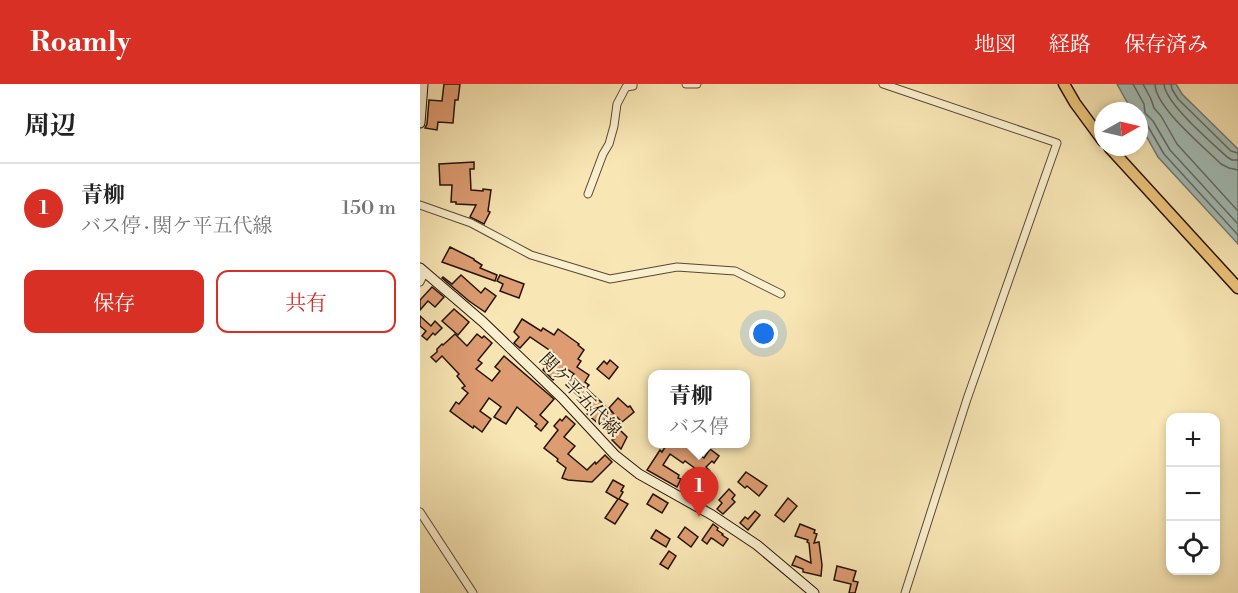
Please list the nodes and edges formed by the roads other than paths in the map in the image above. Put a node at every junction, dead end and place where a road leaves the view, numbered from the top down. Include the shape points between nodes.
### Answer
1 (423, 84) edge
2 (633, 84) edge
3 (686, 84) edge
4 (697, 84) edge
5 (883, 84) edge
6 (1064, 84) edge
7 (421, 99) edge
8 (420, 123) edge
9 (1094, 129) edge
10 (1116, 156) edge
11 (588, 194) dead end
12 (420, 205) edge
13 (423, 270) edge
14 (420, 282) edge
15 (1238, 288) edge
16 (781, 294) dead end
17 (420, 512) edge
18 (473, 593) edge
19 (814, 593) edge
20 (905, 593) edge

1 - 7 main road
2 - 11 street via 626,87 617,104 609,144
3 - 4 street
5 - 20 street via 1057,143 967,399
6 - 9 main road
7 - 8 main road
10 - 15 main road
12 - 16 street via 471,223 531,255 610,279 678,267 735,271
13 - 14 street
13 - 19 main road, 関ケ平五代線 via 562,398 615,455 639,474 757,545
17 - 18 street

